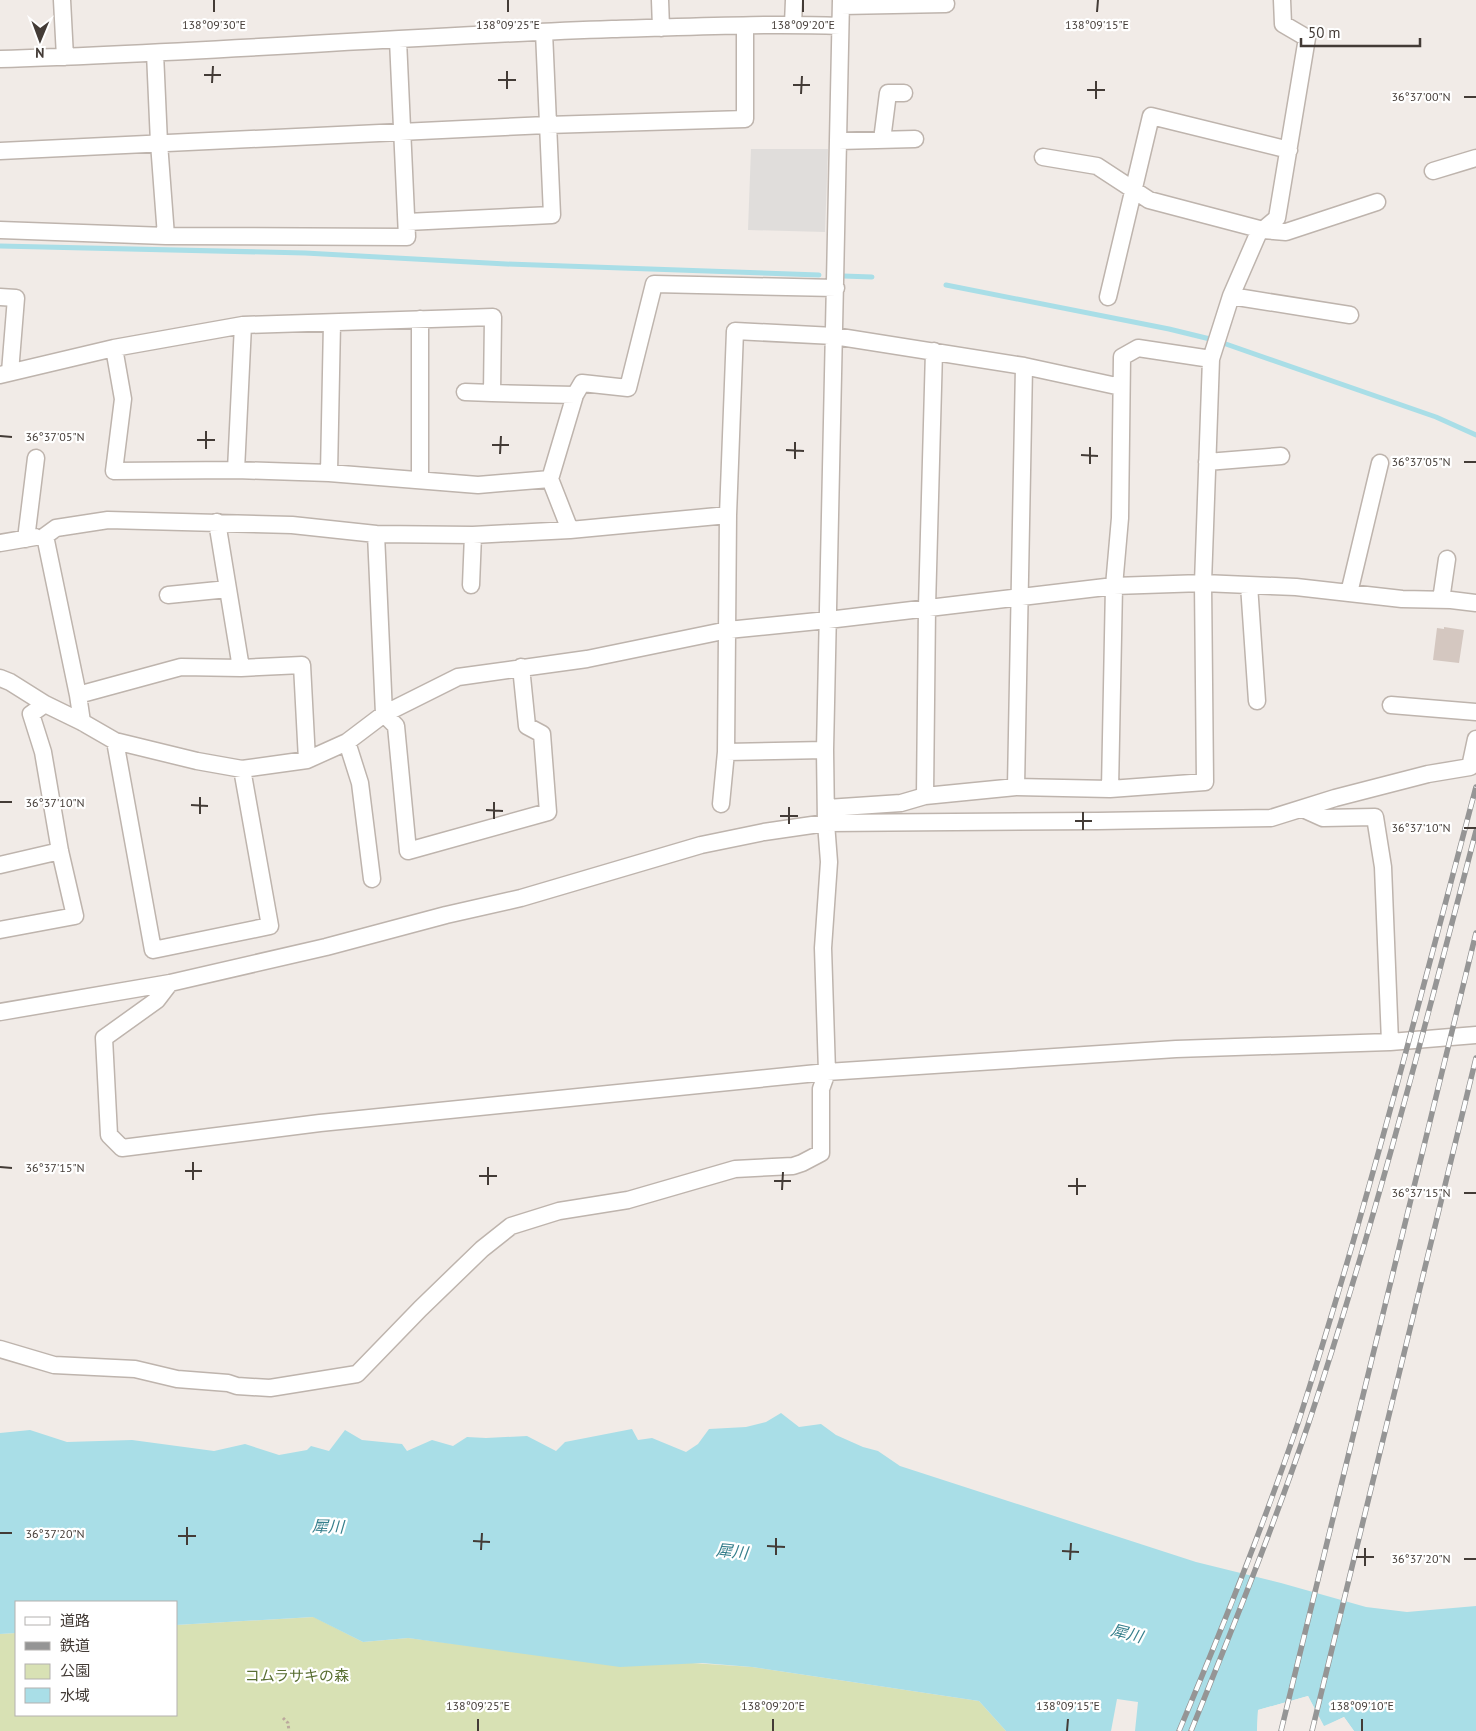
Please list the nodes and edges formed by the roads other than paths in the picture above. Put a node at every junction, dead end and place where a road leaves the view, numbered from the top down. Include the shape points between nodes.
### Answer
1 (62, 0) edge
2 (660, 0) edge
3 (794, 0) edge
4 (1282, 0) edge
5 (841, 3) edge
6 (946, 4) dead end
7 (793, 24) junction
8 (745, 26) junction
9 (840, 26) junction
10 (661, 28) junction
11 (544, 32) junction
12 (398, 40) junction
13 (155, 53) junction
14 (65, 58) junction
15 (0, 60) edge
16 (904, 93) dead end
17 (547, 125) junction
18 (401, 131) junction
19 (915, 139) dead end
20 (882, 140) junction
21 (838, 142) junction
22 (158, 143) junction
23 (1289, 150) junction
24 (0, 151) edge
25 (1044, 158) dead end
26 (1476, 158) edge
27 (1433, 170) dead end
28 (1133, 190) junction
29 (1377, 202) dead end
30 (407, 222) junction
31 (0, 230) edge
32 (1264, 230) junction
33 (166, 236) junction
34 (836, 288) junction
35 (1231, 296) junction
36 (1108, 297) dead end
37 (15, 298) edge
38 (1350, 315) dead end
39 (420, 320) junction
40 (332, 323) junction
41 (243, 325) junction
42 (834, 336) junction
43 (114, 348) junction
44 (934, 351) junction
45 (1210, 359) junction
46 (1024, 366) junction
47 (5, 373) edge
48 (1120, 387) junction
49 (465, 392) dead end
50 (492, 392) junction
51 (575, 394) junction
52 (1281, 456) dead end
53 (36, 458) dead end
54 (1207, 462) junction
55 (1380, 463) dead end
56 (236, 470) junction
57 (330, 473) junction
58 (550, 479) junction
59 (420, 480) junction
60 (728, 515) junction
61 (217, 522) junction
62 (570, 530) junction
63 (376, 534) junction
64 (473, 535) junction
65 (45, 536) junction
66 (26, 539) junction
67 (0, 543) edge
68 (1447, 559) dead end
69 (1203, 583) junction
70 (471, 584) dead end
71 (1249, 585) junction
72 (1114, 586) junction
73 (228, 589) junction
74 (1349, 593) junction
75 (168, 595) dead end
76 (1020, 596) junction
77 (1440, 600) junction
78 (1476, 603) edge
79 (927, 607) junction
80 (828, 620) junction
81 (728, 630) junction
82 (521, 667) junction
83 (241, 668) junction
84 (0, 678) edge
85 (78, 695) junction
86 (1256, 701) dead end
87 (45, 704) junction
88 (1391, 705) dead end
89 (1476, 712) edge
90 (384, 714) junction
91 (82, 722) junction
92 (1476, 739) edge
93 (115, 741) junction
94 (347, 742) junction
95 (825, 750) junction
96 (726, 752) junction
97 (307, 760) junction
98 (242, 770) junction
99 (1016, 787) junction
100 (1110, 789) junction
101 (925, 796) junction
102 (722, 804) dead end
103 (1303, 809) junction
104 (827, 816) junction
105 (60, 850) junction
106 (0, 865) edge
107 (372, 879) dead end
108 (0, 930) edge
109 (170, 983) junction
110 (0, 1012) edge
111 (1476, 1036) edge
112 (1390, 1042) junction
113 (827, 1072) junction
114 (0, 1349) edge

1 - 14 street
2 - 10 street
3 - 7 street
4 - 23 street via 1283,24 1307,38
5 - 6 street
5 - 9 street
7 - 8 street
7 - 9 street
8 - 10 street
8 - 17 street via 745,119
9 - 21 street
10 - 11 street
11 - 12 street
11 - 17 street
12 - 13 street
12 - 18 street
13 - 14 street
13 - 22 street
14 - 15 street
16 - 20 street via 888,93
17 - 18 street
17 - 30 street via 552,215
18 - 22 street
18 - 30 street
19 - 20 street
20 - 21 street
21 - 34 street
22 - 24 street
22 - 33 street
23 - 28 street via 1151,116
23 - 32 street via 1277,218
25 - 28 street via 1097,166
26 - 27 street
28 - 32 street via 1149,200
28 - 36 street
29 - 32 street via 1286,232
30 - 33 street via 407,237
31 - 33 street
32 - 35 street via 1258,234
34 - 42 street
34 - 51 street via 654,284 628,388 582,382
35 - 38 street
35 - 45 street
37 - 47 street
39 - 40 street
39 - 50 street via 493,317
39 - 59 street
40 - 41 street
40 - 57 street
41 - 43 street
41 - 56 street
42 - 44 street
42 - 60 street via 735,331
42 - 80 street
43 - 47 street
43 - 56 street via 123,399 114,471
44 - 46 street
44 - 79 street
45 - 48 street via 1138,348 1122,357
45 - 54 street
46 - 48 street
46 - 76 street
48 - 72 street via 1120,518
49 - 50 street
50 - 51 street
51 - 58 street
52 - 54 street
53 - 66 street
54 - 69 street
55 - 74 street
56 - 57 street
57 - 59 street
58 - 59 street via 478,486
58 - 62 street
60 - 62 street
60 - 81 street
61 - 63 street via 292,525
61 - 65 street via 108,520 56,528
61 - 73 street
62 - 64 street
63 - 64 street
63 - 90 street
64 - 70 street
65 - 66 street
65 - 85 street
66 - 67 street
68 - 77 street
69 - 71 street
69 - 72 street
69 - 100 street via 1205,782
71 - 74 street
71 - 86 street
72 - 76 street
72 - 100 street
73 - 75 street
73 - 83 street
74 - 77 street via 1402,600
76 - 79 street
76 - 99 street
77 - 78 street
79 - 80 street
79 - 101 street
80 - 81 street
80 - 95 street
81 - 82 street via 587,660
81 - 96 street
82 - 90 street via 458,677
82 - 90 street via 527,726 542,734 548,812 408,850 396,726
83 - 85 street via 181,667
83 - 97 street via 302,665
84 - 87 street
85 - 91 street
87 - 91 street
87 - 105 street via 31,714 43,752
88 - 89 street
90 - 94 street
91 - 93 street
92 - 103 street via 1470,767 1428,774
93 - 98 street
93 - 98 street via 153,950 270,926
94 - 97 street
94 - 107 street via 360,783
95 - 96 street
95 - 104 street
96 - 102 street
97 - 98 street
99 - 100 street
99 - 101 street
101 - 104 street
103 - 104 street via 1271,818 1098,821
103 - 112 street via 1323,818 1375,817 1383,867
104 - 109 street via 701,845 521,898
104 - 113 street via 829,862 823,948
105 - 106 street
105 - 108 street via 75,916
109 - 110 street
109 - 113 street via 157,1000 104,1038 109,1135 122,1148 320,1123
111 - 112 street
112 - 113 street via 1176,1050
113 - 114 street via 821,1089 821,1153 793,1166 735,1169 628,1200 559,1210 511,1226 482,1249 357,1374 270,1388 237,1386 177,1379 135,1369 54,1365

